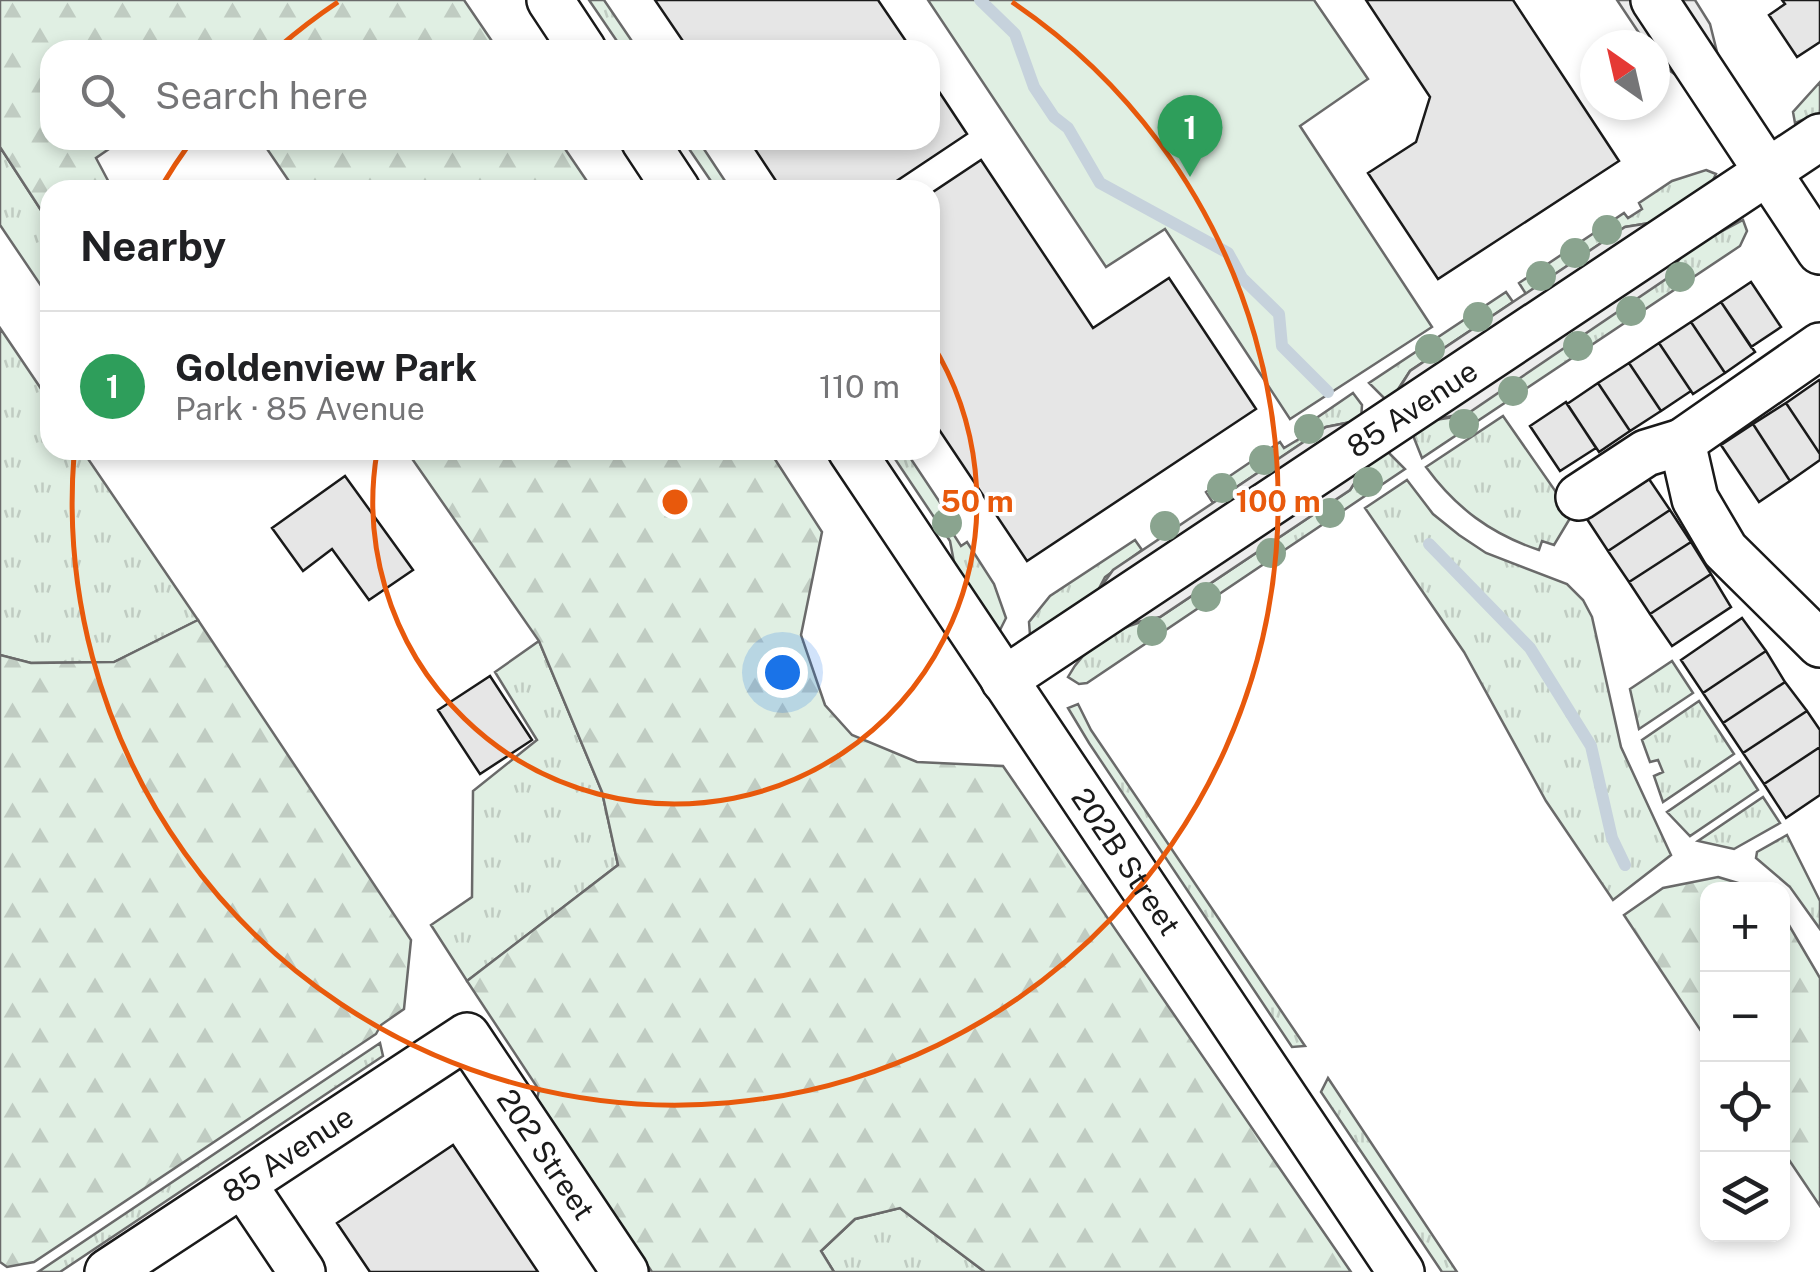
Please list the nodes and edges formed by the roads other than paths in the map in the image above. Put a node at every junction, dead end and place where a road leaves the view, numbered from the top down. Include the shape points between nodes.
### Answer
1 (550, 0) edge
2 (1654, 0) edge
3 (576, 40) edge
4 (1820, 137) edge
5 (651, 150) edge
6 (1768, 172) junction
7 (670, 180) edge
8 (1820, 251) edge
9 (1820, 346) edge
10 (1682, 442) junction
11 (858, 460) edge
12 (1579, 498) dead end
13 (1820, 644) edge
14 (1004, 680) junction
15 (467, 1036) joint
16 (243, 1184) junction
17 (108, 1272) edge
18 (302, 1272) edge
19 (625, 1272) edge
20 (1400, 1272) edge

1 - 3 street
2 - 6 street
4 - 6 street, 85 Avenue
5 - 7 street
6 - 8 street
6 - 14 street, 85 Avenue
9 - 10 street
10 - 12 street via 1646,454
10 - 13 street via 1695,499 1725,550
11 - 14 street, 202B Street
14 - 20 street, 202B Street
15 - 16 street, 85 Avenue
15 - 19 street, 202 Street
16 - 17 street, 85 Avenue
16 - 18 street

